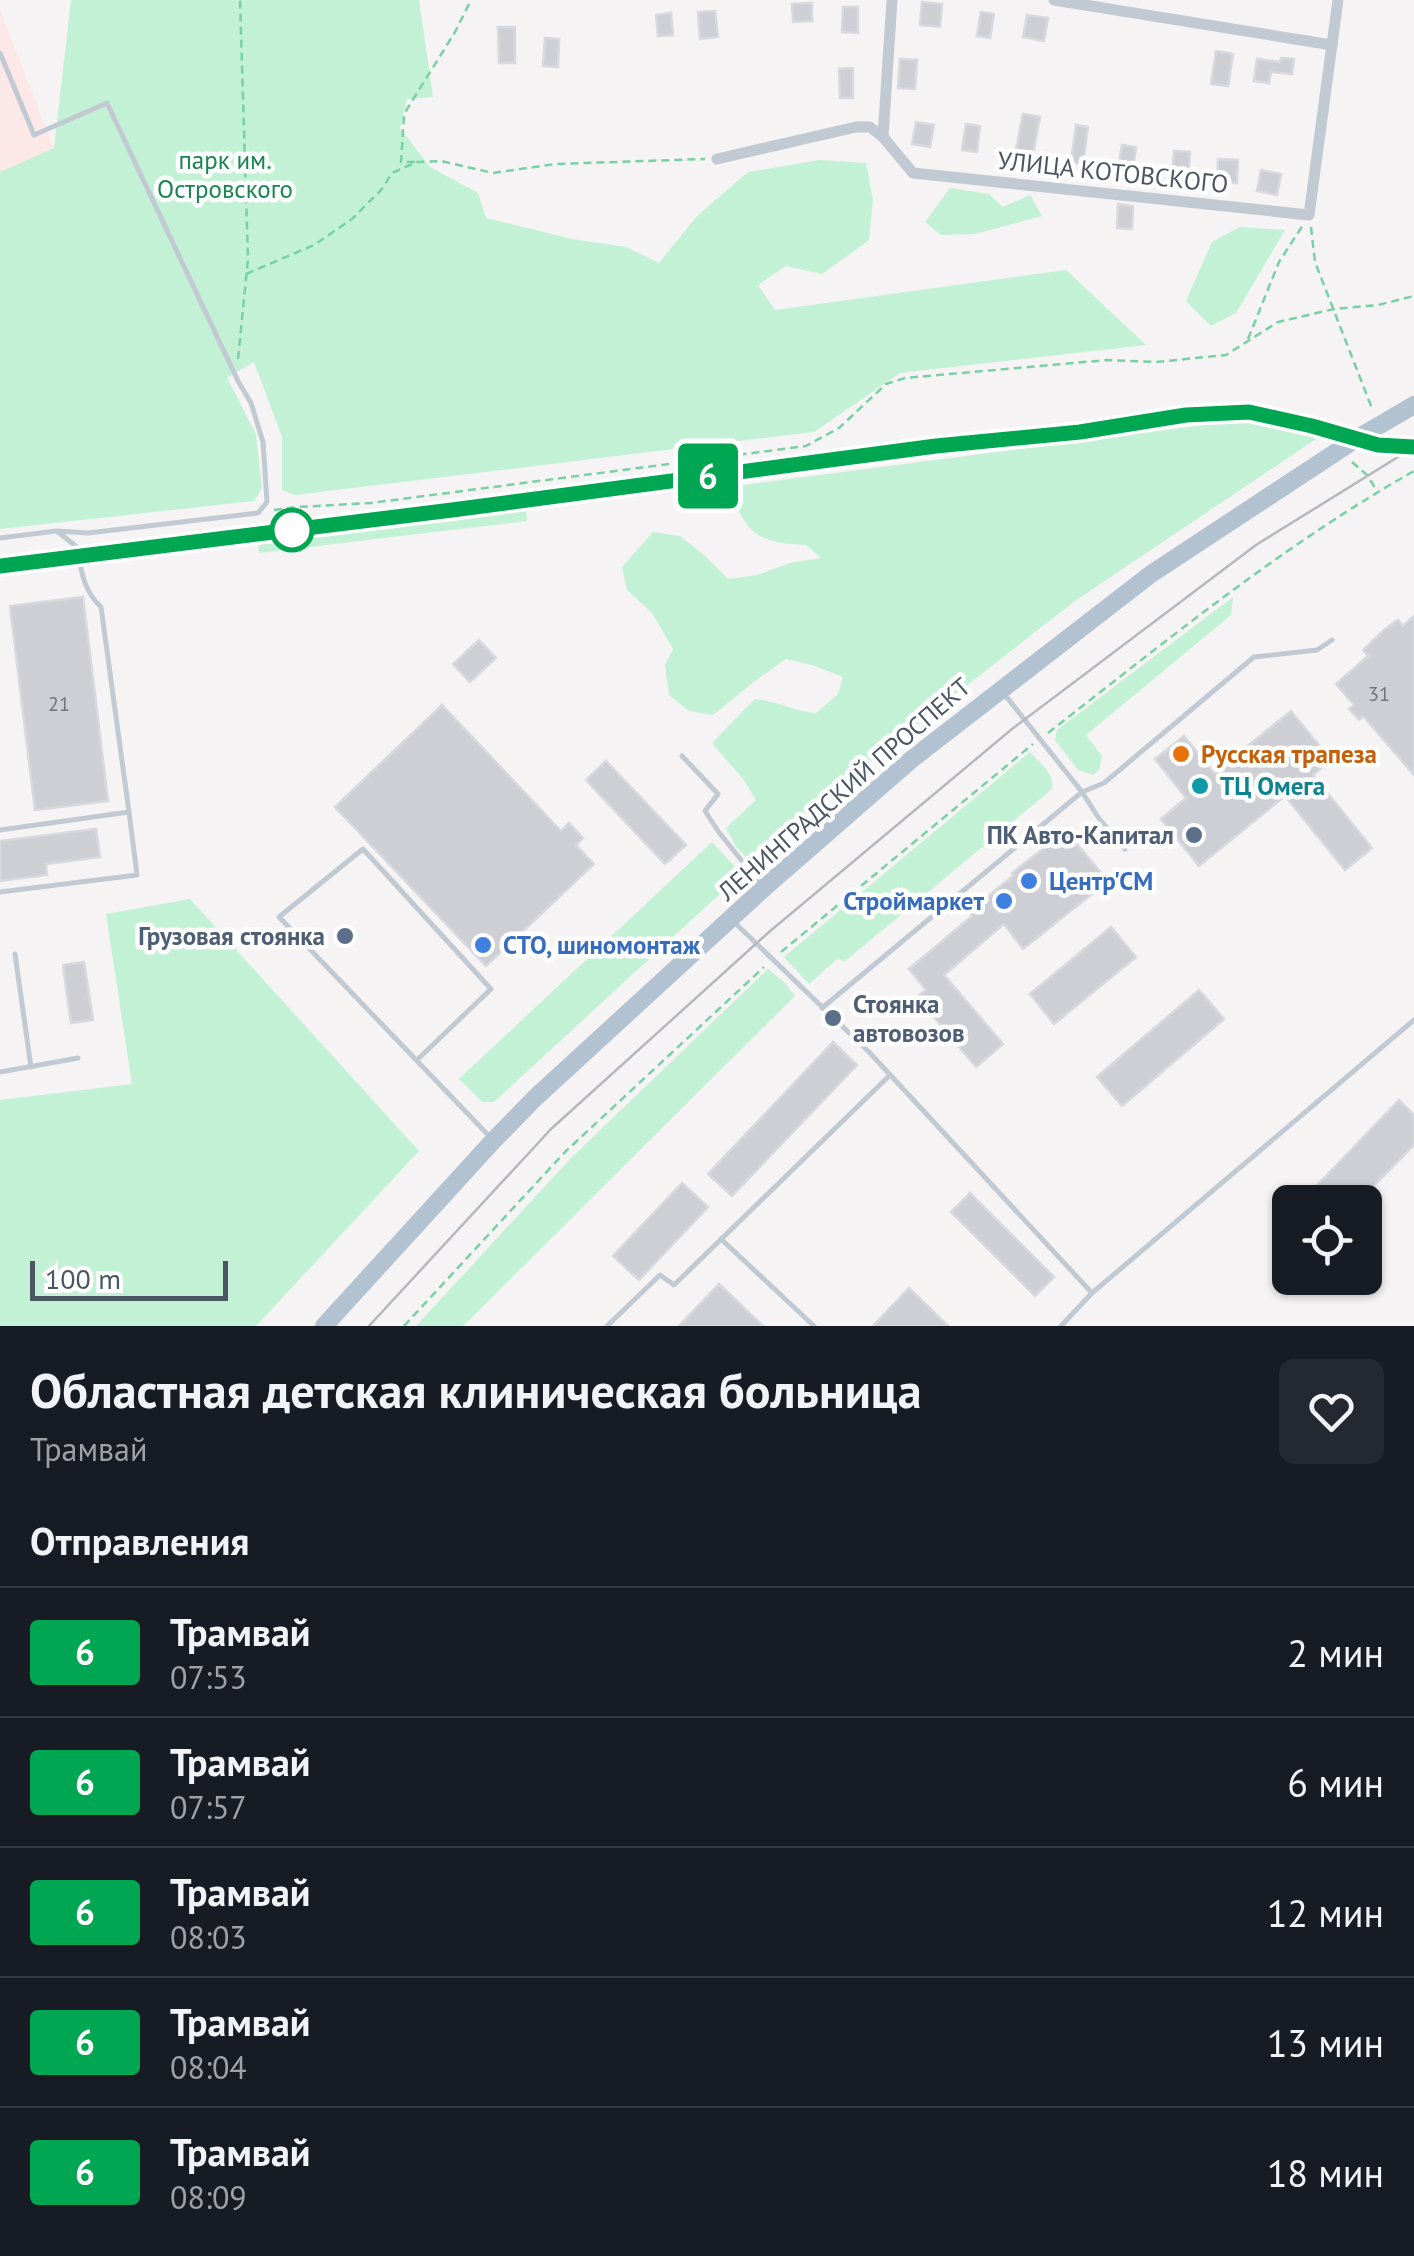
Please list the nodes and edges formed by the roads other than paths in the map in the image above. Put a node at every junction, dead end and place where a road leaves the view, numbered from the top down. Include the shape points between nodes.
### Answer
1 (892, 0) edge
2 (1054, 0) edge
3 (1338, 0) edge
4 (1332, 46) junction
5 (0, 53) edge
6 (883, 137) junction
7 (717, 159) road end
8 (1414, 406) edge
9 (56, 531) junction
10 (0, 538) edge
11 (1332, 640) dead end
12 (1000, 689) junction
13 (682, 756) dead end
14 (1082, 792) junction
15 (128, 812) junction
16 (0, 830) edge
17 (1125, 849) dead end
18 (764, 888) junction
19 (0, 892) edge
20 (731, 918) junction
21 (16, 954) dead end
22 (822, 1008) junction
23 (1414, 1020) edge
24 (78, 1058) dead end
25 (417, 1060) junction
26 (31, 1066) junction
27 (0, 1072) edge
28 (890, 1075) junction
29 (493, 1140) junction
30 (721, 1239) junction
31 (1092, 1293) junction
32 (324, 1326) edge
33 (607, 1326) edge
34 (814, 1326) edge
35 (1061, 1326) edge

1 - 6 street
2 - 4 street
3 - 4 street
4 - 6 street, УЛИЦА КОТОВСКОГО via 1309,215 912,173
5 - 9 lane via 34,134 107,103 251,403 263,442 267,502 258,513
6 - 7 street via 856,127
8 - 12 main road, ЛЕНИНГРАДСКИЙ ПРОСПЕКТ via 1151,574
9 - 10 lane
9 - 15 lane via 77,546 85,587 101,607
11 - 14 lane via 1317,650 1254,657 1104,784
12 - 14 lane
12 - 18 main road, ЛЕНИНГРАДСКИЙ ПРОСПЕКТ
13 - 18 lane via 718,794 706,811
14 - 17 lane
14 - 22 lane
15 - 16 lane
15 - 19 lane via 138,876
18 - 20 main road, ЛЕНИНГРАДСКИЙ ПРОСПЕКТ
20 - 22 lane
20 - 29 main road, ЛЕНИНГРАДСКИЙ ПРОСПЕКТ
21 - 26 lane
22 - 28 lane
23 - 31 lane
24 - 26 lane
25 - 25 lane via 491,989 362,849 279,917
25 - 29 lane
26 - 27 lane
28 - 30 lane
28 - 31 lane
29 - 32 main road, ЛЕНИНГРАДСКИЙ ПРОСПЕКТ
30 - 33 lane via 674,1285 660,1275
30 - 34 lane
31 - 35 lane

